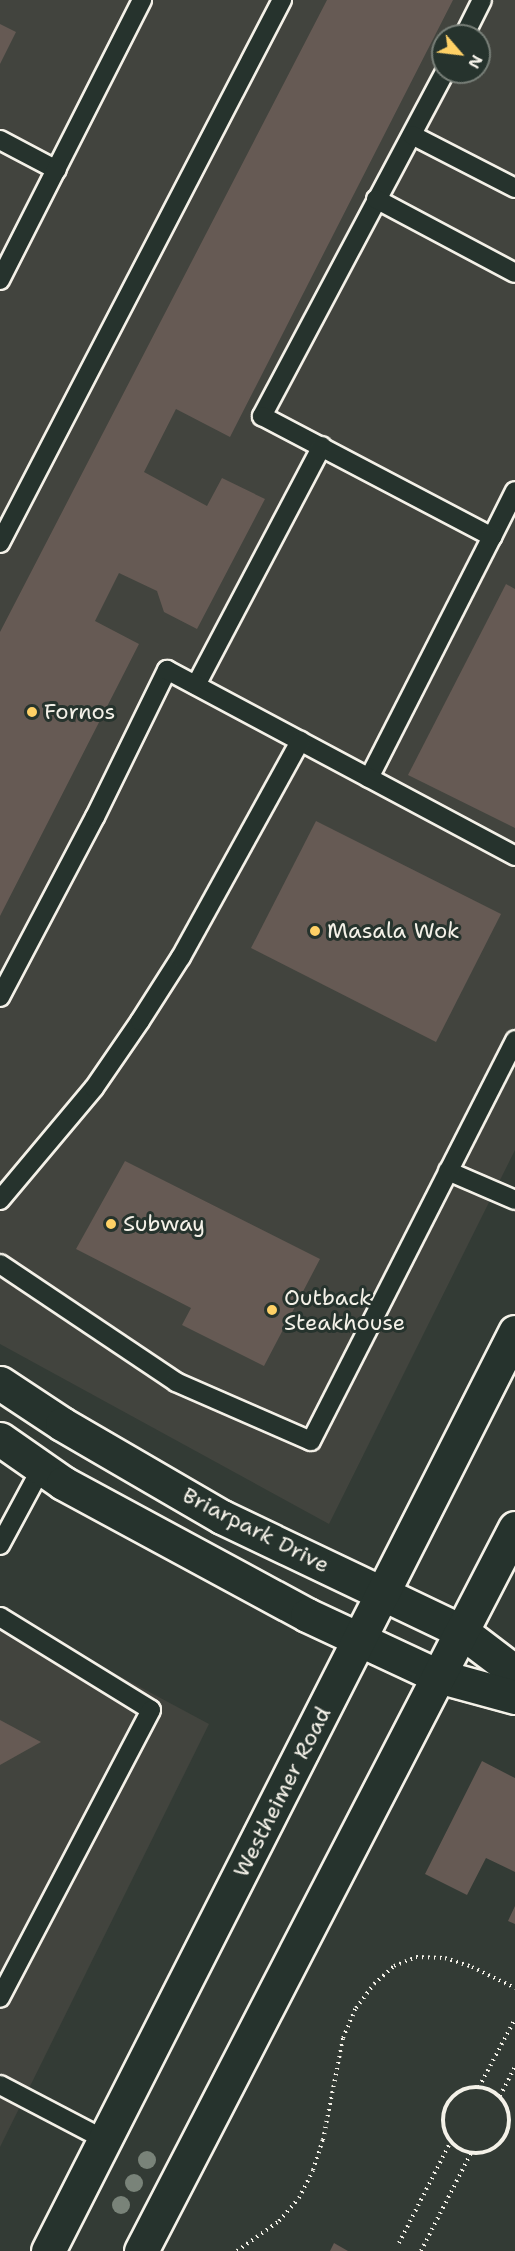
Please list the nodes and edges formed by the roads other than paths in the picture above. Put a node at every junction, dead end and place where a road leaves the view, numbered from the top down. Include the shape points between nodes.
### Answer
1 (282, 0) edge
2 (482, 0) edge
3 (134, 3) edge
4 (470, 24) edge
5 (439, 84) edge
6 (412, 135) junction
7 (0, 140) edge
8 (57, 170) junction
9 (515, 188) edge
10 (376, 200) junction
11 (515, 273) edge
12 (0, 280) edge
13 (322, 446) junction
14 (515, 491) edge
15 (492, 537) junction
16 (0, 543) edge
17 (196, 686) junction
18 (300, 741) junction
19 (369, 778) junction
20 (515, 856) edge
21 (0, 997) edge
22 (515, 1040) edge
23 (448, 1171) junction
24 (0, 1200) edge
25 (515, 1200) edge
26 (0, 1264) edge
27 (515, 1332) edge
28 (0, 1383) edge
29 (0, 1439) edge
30 (41, 1468) junction
31 (515, 1528) edge
32 (0, 1545) edge
33 (383, 1593) junction
34 (0, 1617) edge
35 (461, 1631) junction
36 (359, 1640) junction
37 (515, 1672) edge
38 (438, 1676) junction
39 (515, 1697) edge
40 (0, 1998) edge
41 (0, 2085) edge
42 (105, 2140) junction
43 (48, 2251) edge
44 (141, 2251) edge

1 - 16 lane
2 - 4 lane
3 - 8 lane
5 - 6 lane
6 - 9 lane
6 - 10 lane
7 - 8 lane
8 - 12 lane
10 - 11 lane
10 - 13 lane via 262,416
13 - 15 lane
13 - 17 lane
14 - 15 lane
15 - 19 lane
17 - 18 lane
17 - 21 lane via 167,670
18 - 19 lane
18 - 24 lane via 181,957 140,1021 94,1088
19 - 20 lane
22 - 23 lane
23 - 25 lane
23 - 26 lane via 311,1441 176,1382
27 - 33 main road, Westheimer Road
28 - 33 main road, Briarpark Drive via 62,1424 222,1517
29 - 30 main road
30 - 32 lane
30 - 36 main road via 296,1610
31 - 35 main road
33 - 35 main road, Briarpark Drive
33 - 36 main road, Westheimer Road
34 - 40 lane via 151,1710
35 - 37 main road, Briarpark Drive
35 - 38 main road
36 - 38 main road
36 - 42 main road, Westheimer Road
38 - 39 main road
38 - 44 main road
41 - 42 lane
42 - 43 main road, Westheimer Road

